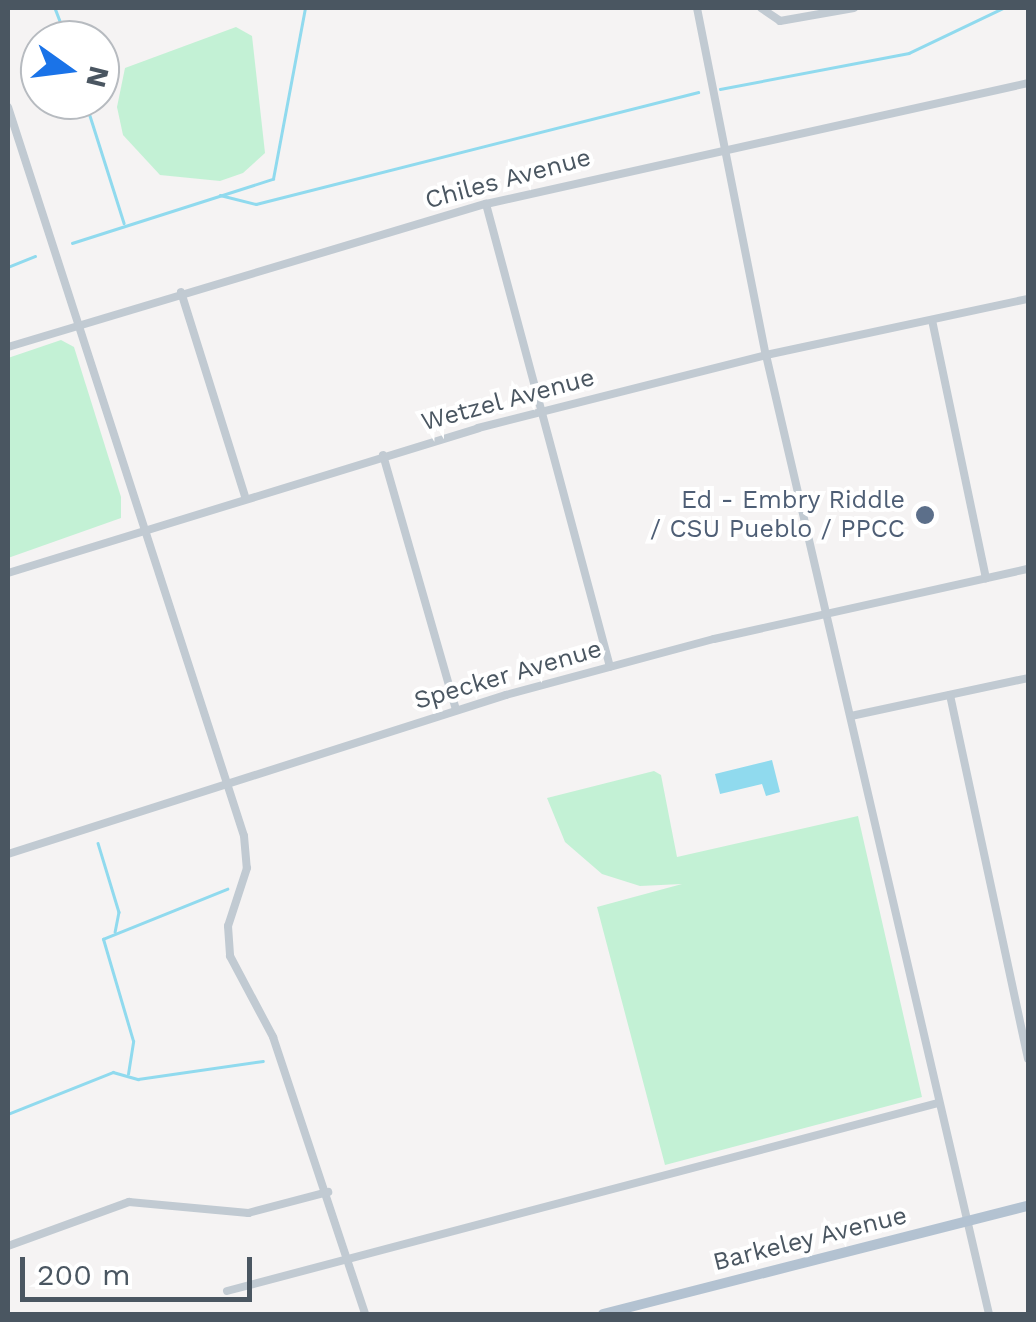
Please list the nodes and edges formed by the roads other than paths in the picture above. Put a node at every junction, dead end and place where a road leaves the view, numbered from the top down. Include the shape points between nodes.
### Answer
1 (697, 8) edge
2 (761, 8) edge
3 (854, 8) edge
4 (1028, 83) edge
5 (8, 107) edge
6 (720, 148) junction
7 (486, 204) junction
8 (181, 292) junction
9 (1028, 299) edge
10 (932, 320) junction
11 (77, 324) junction
12 (8, 347) edge
13 (766, 355) junction
14 (542, 411) junction
15 (383, 455) junction
16 (245, 496) junction
17 (143, 528) junction
18 (1028, 569) edge
19 (8, 573) edge
20 (986, 578) junction
21 (827, 613) junction
22 (610, 667) junction
23 (1028, 678) edge
24 (950, 695) junction
25 (456, 709) junction
26 (851, 716) junction
27 (224, 780) junction
28 (8, 854) edge
29 (1028, 1059) edge
30 (938, 1104) junction
31 (328, 1192) junction
32 (1028, 1206) edge
33 (966, 1220) junction
34 (8, 1246) edge
35 (352, 1263) junction
36 (226, 1291) dead end
37 (365, 1314) edge
38 (604, 1314) edge
39 (989, 1314) edge

1 - 6 street
2 - 3 street via 780,21
4 - 6 street, Chiles Avenue
5 - 11 street
6 - 7 street, Chiles Avenue
6 - 13 street
7 - 8 street, Chiles Avenue
7 - 14 street
8 - 11 street, Chiles Avenue
8 - 16 street
9 - 10 street, Wetzel Avenue
10 - 13 street, Wetzel Avenue
10 - 20 street
11 - 12 street, Chiles Avenue
11 - 17 street
13 - 14 street, Wetzel Avenue
13 - 21 street
14 - 15 street, Wetzel Avenue
14 - 22 street
15 - 16 street, Wetzel Avenue
15 - 25 street
16 - 17 street, Wetzel Avenue
17 - 19 street, Wetzel Avenue
17 - 27 street
18 - 20 street, Specker Avenue
20 - 21 street, Specker Avenue
21 - 22 street, Specker Avenue
21 - 26 street
22 - 25 street, Specker Avenue
23 - 24 street
24 - 26 street
24 - 29 street
25 - 27 street, Specker Avenue
26 - 30 street
27 - 28 street, Specker Avenue
27 - 31 street via 247,859 228,926 230,956 273,1036
30 - 33 street
30 - 35 street
31 - 34 street via 248,1213 129,1202
31 - 35 street
32 - 33 main road, Barkeley Avenue
33 - 38 main road, Barkeley Avenue
33 - 39 street
35 - 36 street
35 - 37 street

